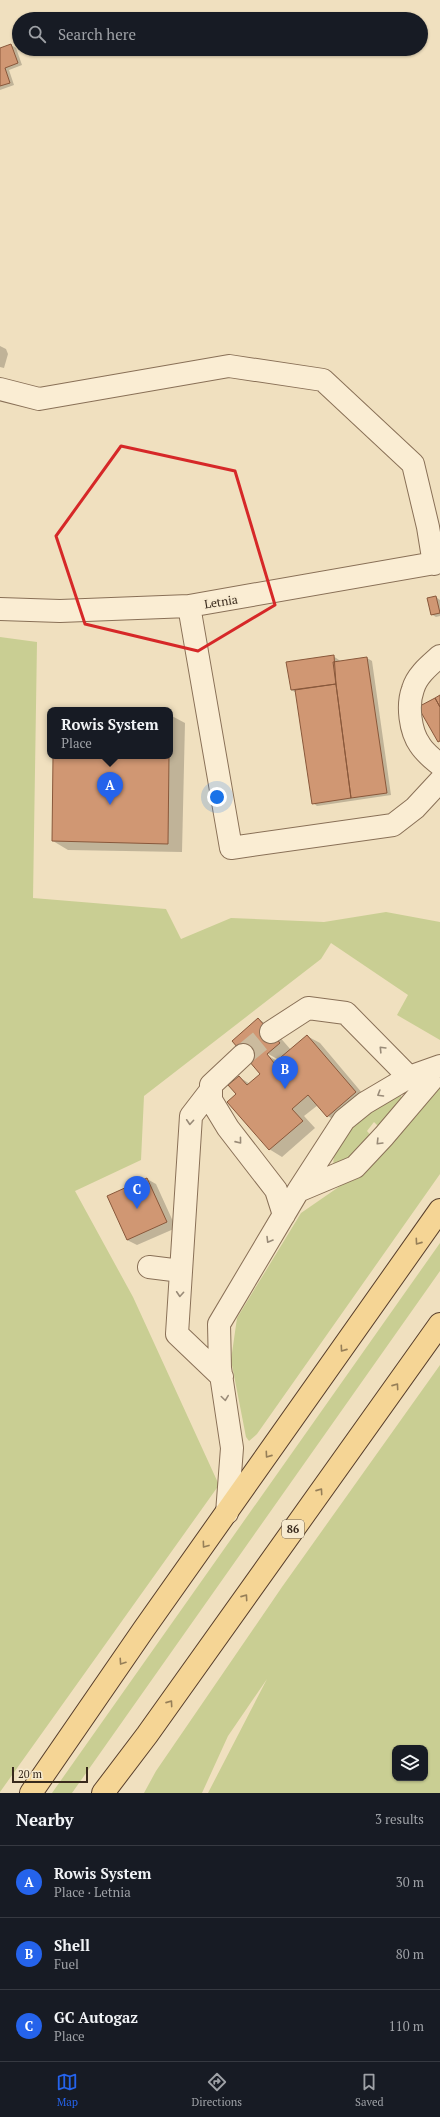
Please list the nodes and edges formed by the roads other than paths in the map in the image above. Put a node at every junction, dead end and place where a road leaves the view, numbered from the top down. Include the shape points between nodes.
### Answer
1 (0, 389) edge
2 (437, 563) edge
3 (189, 606) junction
4 (0, 609) edge
5 (440, 656) edge
6 (440, 765) edge
7 (440, 781) edge
8 (271, 1032) tunnel mouth
9 (243, 1055) tunnel mouth
10 (440, 1066) edge
11 (440, 1070) edge
12 (409, 1077) junction
13 (211, 1090) junction
14 (298, 1191) junction
15 (440, 1210) edge
16 (284, 1215) junction
17 (149, 1267) dead end
18 (181, 1271) junction
19 (440, 1324) edge
20 (222, 1377) junction
21 (227, 1513) junction
22 (147, 1735) junction
23 (31, 1793) edge
24 (102, 1793) edge
25 (116, 1793) edge

1 - 2 street via 39,399 228,366 323,380 413,464
2 - 3 street, Letnia
3 - 4 street, Letnia via 67,611
3 - 7 street via 232,848 393,825 415,808
5 - 6 street via 424,671 413,688 410,704 419,745
12 -> 8 street via 346,1013 308,1008
9 - 13 street via 211,1085
10 - 12 street
11 -> 14 street via 398,1121 355,1167
12 -> 14 street via 365,1103 344,1120
13 -> 16 street via 211,1100 228,1128 276,1190
13 -> 18 street via 191,1116
14 - 16 street
15 -> 21 main road
16 -> 20 street via 219,1324
17 - 18 street
18 -> 20 street via 177,1334
22 -> 19 main road, 86
20 -> 21 street via 232,1448
21 -> 23 main road
22 - 24 main road, 86
22 - 25 main road

